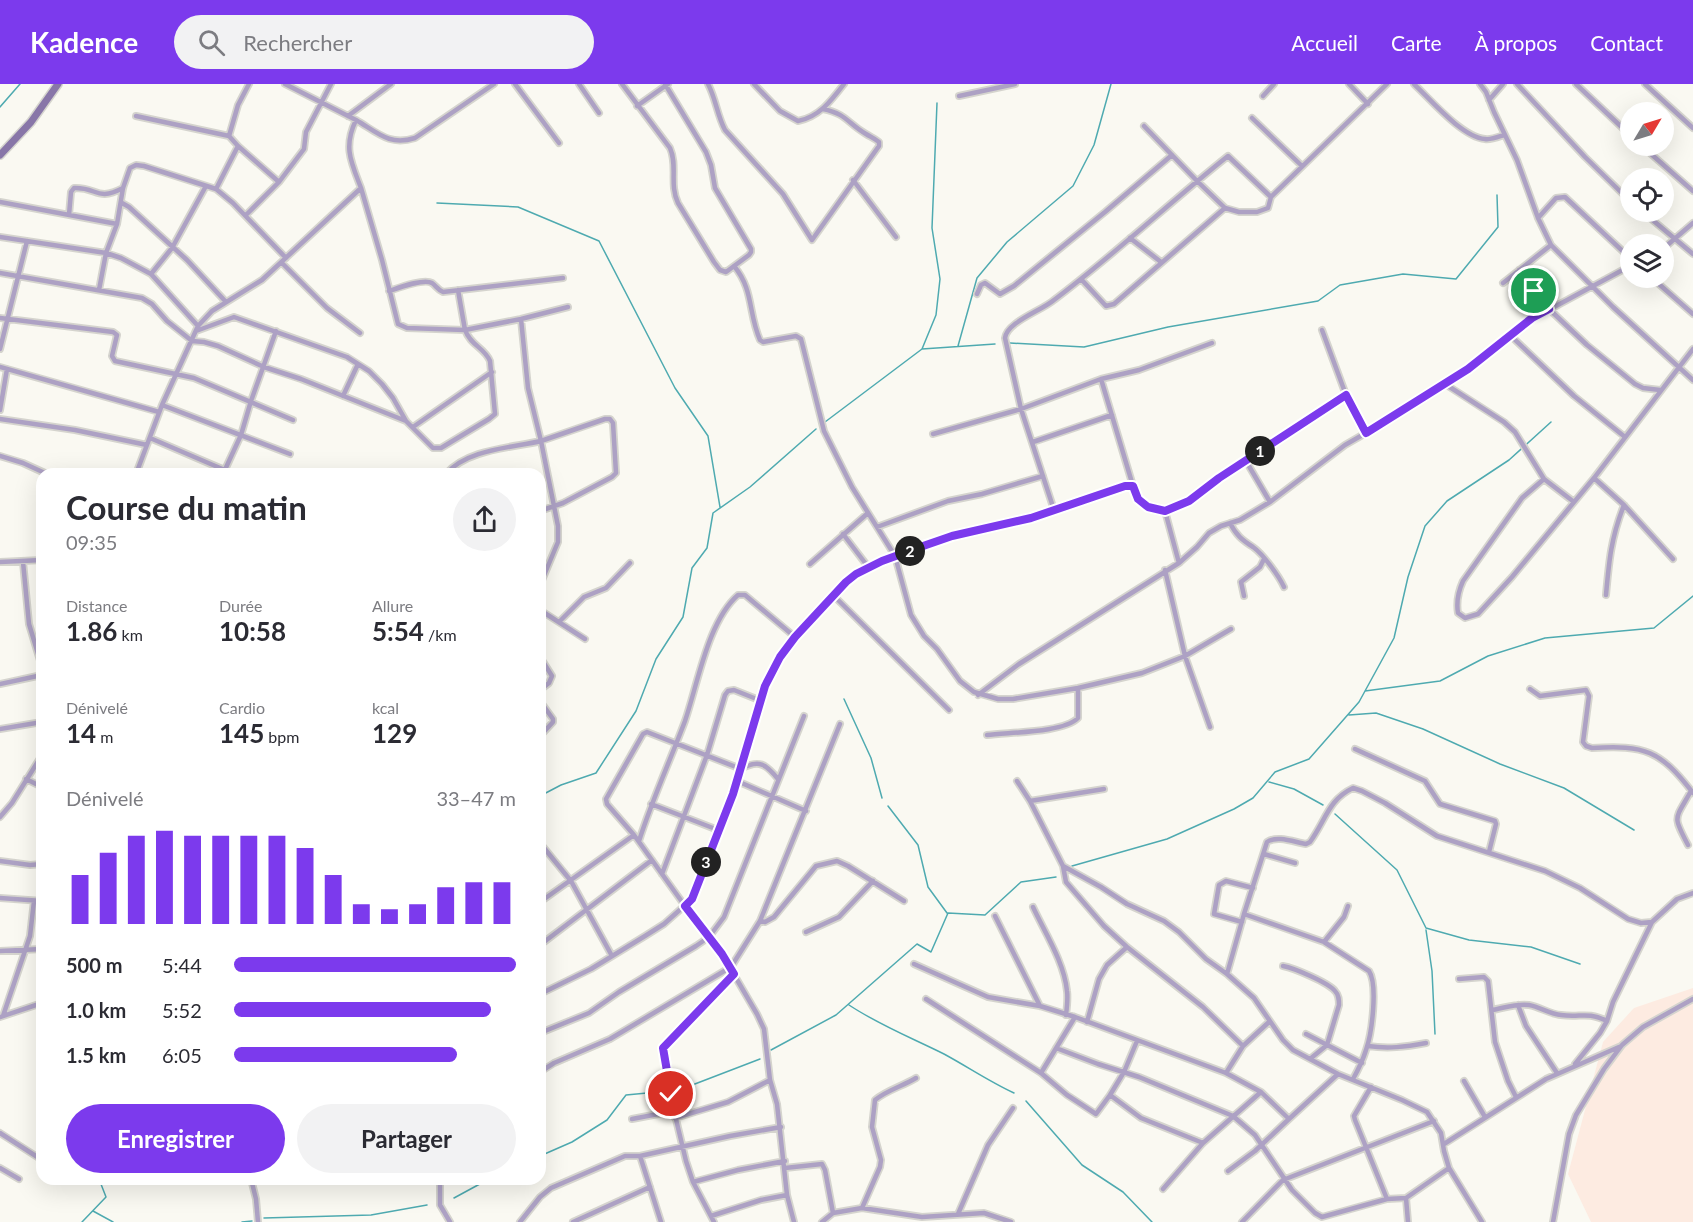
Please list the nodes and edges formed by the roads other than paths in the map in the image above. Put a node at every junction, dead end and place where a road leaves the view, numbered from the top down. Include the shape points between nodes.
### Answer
1 (58, 84) edge
2 (249, 84) edge
3 (285, 84) edge
4 (332, 84) edge
5 (391, 84) edge
6 (494, 84) edge
7 (514, 84) edge
8 (579, 84) edge
9 (622, 84) edge
10 (666, 84) edge
11 (708, 84) edge
12 (754, 84) edge
13 (844, 84) edge
14 (1015, 84) edge
15 (1274, 84) edge
16 (1349, 84) edge
17 (1387, 84) edge
18 (1414, 84) edge
19 (1480, 84) edge
20 (1503, 84) edge
21 (1516, 84) edge
22 (1576, 84) edge
23 (1645, 84) edge
24 (959, 96) dead end
25 (1263, 96) dead end
26 (1489, 100) junction
27 (321, 102) junction
28 (1368, 104) junction
29 (637, 106) junction
30 (823, 109) junction
31 (599, 113) dead end
32 (136, 116) dead end
33 (348, 116) junction
34 (1252, 118) dead end
35 (356, 120) junction
36 (1144, 126) dead end
37 (1620, 126) edge
38 (1693, 128) edge
39 (1504, 135) junction
40 (229, 136) junction
41 (559, 142) dead end
42 (238, 146) junction
43 (0, 154) edge
44 (1172, 155) junction
45 (1653, 156) edge
46 (1302, 166) junction
47 (853, 180) junction
48 (1197, 181) junction
49 (279, 183) junction
50 (206, 186) junction
51 (123, 188) junction
52 (361, 188) junction
53 (216, 189) junction
54 (1620, 191) edge
55 (1693, 191) edge
56 (1270, 196) junction
57 (0, 202) edge
58 (122, 203) junction
59 (1226, 208) junction
60 (69, 215) junction
61 (246, 215) junction
62 (1538, 218) junction
63 (1654, 222) edge
64 (117, 224) junction
65 (1693, 224) edge
66 (1668, 234) edge
67 (0, 237) edge
68 (896, 237) dead end
69 (1130, 238) junction
70 (1674, 239) joint
71 (27, 241) junction
72 (1551, 245) junction
73 (172, 248) junction
74 (1620, 249) edge
75 (106, 253) junction
76 (1693, 254) edge
77 (286, 258) junction
78 (1161, 262) junction
79 (282, 263) junction
80 (734, 266) junction
81 (1520, 270) junction
82 (1620, 272) edge
83 (0, 273) edge
84 (151, 274) junction
85 (19, 275) junction
86 (563, 278) dead end
87 (1081, 279) junction
88 (1503, 282) dead end
89 (1592, 287) junction
90 (1663, 288) edge
91 (99, 290) junction
92 (458, 290) junction
93 (389, 291) junction
94 (977, 294) dead end
95 (226, 302) junction
96 (568, 307) dead end
97 (1549, 309) junction
98 (1693, 314) edge
99 (0, 318) edge
100 (9, 319) junction
101 (521, 319) junction
102 (197, 328) junction
103 (465, 330) junction
104 (1322, 330) dead end
105 (276, 331) junction
106 (360, 333) dead end
107 (1510, 335) junction
108 (192, 341) junction
109 (1212, 343) dead end
110 (0, 349) edge
111 (1693, 349) edge
112 (358, 364) junction
113 (0, 367) edge
114 (264, 367) junction
115 (7, 369) junction
116 (1678, 369) junction
117 (492, 372) junction
118 (177, 373) junction
119 (1101, 379) junction
120 (1693, 380) edge
121 (1445, 384) junction
122 (1660, 390) junction
123 (1346, 395) junction
124 (343, 396) junction
125 (251, 401) junction
126 (162, 405) junction
127 (1021, 409) junction
128 (0, 410) edge
129 (159, 412) junction
130 (1112, 415) junction
131 (0, 419) edge
132 (293, 420) dead end
133 (406, 421) junction
134 (413, 427) junction
135 (1366, 433) junction
136 (933, 434) dead end
137 (241, 435) junction
138 (1625, 437) junction
139 (150, 438) junction
140 (541, 441) junction
141 (1033, 442) junction
142 (147, 445) junction
143 (290, 454) dead end
144 (0, 456) edge
145 (1246, 461) junction
146 (138, 468) edge
147 (215, 468) edge
148 (226, 468) edge
149 (451, 468) edge
150 (36, 469) edge
151 (1043, 476) junction
152 (1594, 478) junction
153 (1544, 479) junction
154 (1133, 486) junction
155 (1270, 501) junction
156 (1574, 502) junction
157 (1624, 505) junction
158 (554, 507) junction
159 (546, 509) edge
160 (1054, 510) junction
161 (1165, 511) junction
162 (868, 513) junction
163 (1230, 523) junction
164 (877, 526) junction
165 (843, 534) junction
166 (896, 556) junction
167 (1264, 559) junction
168 (1673, 559) dead end
169 (36, 561) edge
170 (0, 562) edge
171 (23, 562) junction
172 (630, 563) dead end
173 (1179, 563) junction
174 (810, 564) dead end
175 (869, 567) junction
176 (1165, 570) junction
177 (546, 571) edge
178 (1284, 587) dead end
179 (832, 595) junction
180 (1606, 595) dead end
181 (1244, 596) dead end
182 (546, 614) edge
183 (559, 622) junction
184 (1231, 629) dead end
185 (795, 637) junction
186 (585, 639) dead end
187 (36, 647) edge
188 (1185, 656) junction
189 (546, 666) edge
190 (36, 676) edge
191 (0, 684) edge
192 (546, 685) edge
193 (1078, 688) junction
194 (1530, 689) dead end
195 (978, 695) junction
196 (759, 700) junction
197 (546, 709) edge
198 (949, 710) dead end
199 (804, 716) dead end
200 (36, 723) edge
201 (840, 724) dead end
202 (1210, 727) dead end
203 (0, 729) edge
204 (546, 730) edge
205 (987, 735) dead end
206 (676, 743) junction
207 (1355, 749) dead end
208 (707, 754) junction
209 (36, 764) edge
210 (741, 769) junction
211 (26, 779) junction
212 (778, 779) junction
213 (737, 781) junction
214 (1017, 781) dead end
215 (36, 784) edge
216 (1104, 789) dead end
217 (1692, 792) edge
218 (772, 797) junction
219 (1030, 801) junction
220 (651, 804) junction
221 (806, 811) junction
222 (0, 817) edge
223 (685, 817) junction
224 (718, 830) junction
225 (634, 835) junction
226 (639, 842) junction
227 (1688, 845) dead end
228 (547, 850) edge
229 (1489, 852) junction
230 (1264, 854) junction
231 (652, 860) junction
232 (0, 861) edge
233 (1295, 862) dead end
234 (36, 864) edge
235 (1063, 866) junction
236 (662, 874) junction
237 (873, 881) junction
238 (571, 882) junction
239 (1253, 888) junction
240 (1693, 893) edge
241 (0, 898) edge
242 (546, 898) edge
243 (34, 901) joint
244 (904, 901) dead end
245 (685, 906) junction
246 (1348, 906) dead end
247 (1033, 908) dead end
248 (586, 910) junction
249 (1244, 914) junction
250 (995, 916) dead end
251 (760, 921) junction
252 (1242, 922) junction
253 (1652, 922) junction
254 (806, 932) dead end
255 (709, 937) junction
256 (546, 940) edge
257 (1324, 942) junction
258 (1127, 947) junction
259 (36, 950) edge
260 (0, 951) edge
261 (24, 951) junction
262 (612, 956) junction
263 (914, 964) dead end
264 (1283, 966) dead end
265 (731, 967) junction
266 (734, 974) junction
267 (1227, 974) junction
268 (1459, 979) dead end
269 (546, 990) edge
270 (926, 999) dead end
271 (1693, 999) edge
272 (36, 1005) edge
273 (1518, 1005) junction
274 (1040, 1006) junction
275 (1492, 1010) junction
276 (1066, 1015) junction
277 (2, 1016) edge
278 (1075, 1017) junction
279 (1607, 1021) junction
280 (1087, 1022) junction
281 (1269, 1022) junction
282 (546, 1031) edge
283 (1306, 1034) dead end
284 (1137, 1041) junction
285 (1426, 1042) dead end
286 (1327, 1045) junction
287 (1622, 1045) junction
288 (1243, 1046) junction
289 (1368, 1046) junction
290 (1056, 1048) junction
291 (1310, 1059) junction
292 (1362, 1063) junction
293 (1573, 1066) junction
294 (546, 1068) edge
295 (1124, 1072) junction
296 (1041, 1073) junction
297 (1226, 1073) junction
298 (1557, 1073) junction
299 (1338, 1074) junction
300 (916, 1077) dead end
301 (770, 1080) junction
302 (1353, 1080) junction
303 (1464, 1081) dead end
304 (1371, 1088) junction
305 (1261, 1092) junction
306 (1110, 1095) junction
307 (1516, 1097) junction
308 (1013, 1108) dead end
309 (674, 1111) junction
310 (1233, 1116) junction
311 (1485, 1117) junction
312 (675, 1118) junction
313 (632, 1119) dead end
314 (1289, 1119) junction
315 (1434, 1121) junction
316 (781, 1127) junction
317 (0, 1133) edge
318 (1203, 1143) junction
319 (1444, 1144) junction
320 (1262, 1145) junction
321 (683, 1146) junction
322 (1367, 1149) junction
323 (36, 1156) edge
324 (640, 1156) junction
325 (785, 1161) junction
326 (0, 1168) edge
327 (785, 1168) junction
328 (1449, 1168) junction
329 (1228, 1171) dead end
330 (19, 1179) dead end
331 (1283, 1180) junction
332 (693, 1182) junction
333 (252, 1185) edge
334 (440, 1185) edge
335 (650, 1187) junction
336 (1163, 1189) dead end
337 (787, 1195) junction
338 (1406, 1198) junction
339 (1387, 1199) junction
340 (862, 1208) junction
341 (832, 1213) junction
342 (958, 1214) junction
343 (711, 1216) junction
344 (258, 1222) edge
345 (450, 1222) edge
346 (520, 1222) edge
347 (573, 1222) edge
348 (660, 1222) edge
349 (714, 1222) edge
350 (794, 1222) edge
351 (822, 1222) edge
352 (1011, 1222) edge
353 (1242, 1222) edge
354 (1408, 1222) edge
355 (1482, 1222) edge
356 (1553, 1222) edge

1 - 43 street via 31,122
2 - 40 street
3 - 27 street
4 - 27 street
5 - 33 street
6 - 35 street via 433,127 402,142
7 - 41 street
8 - 31 street
9 - 29 street
10 - 29 street
10 - 80 street via 706,152 715,188 751,249
11 - 47 street via 725,130 783,194 812,240
12 - 30 street via 780,111 798,121
13 - 30 street
14 - 24 street
15 - 25 street
16 - 28 street
17 - 28 street
18 - 39 street via 1470,133 1485,139
19 - 26 street
20 - 26 street
21 - 54 street
22 - 37 street
23 - 38 street
26 - 39 street
27 - 33 street
27 - 49 street via 306,132 303,149
28 - 46 street
29 - 80 street via 670,148 674,194 708,254 722,272
30 - 47 street via 845,116 879,142
32 - 40 street
33 - 35 street
34 - 46 street
35 - 52 street via 348,145
36 - 44 street
39 - 62 street via 1522,171
40 - 42 street
42 - 49 street
42 - 53 street
44 - 48 street
44 - 94 street via 1014,286 1000,294 985,282
45 - 55 street
46 - 56 street
47 - 68 street
48 - 56 street via 1228,156
48 - 59 street
48 - 69 street
49 - 61 street
50 - 51 street via 136,165 130,168
50 - 53 street
50 - 73 street
51 - 58 street
51 - 60 street via 110,194 74,188
52 - 77 street
52 - 93 street
53 - 61 street
56 - 59 street via 1268,208 1257,212
57 - 60 street
58 - 64 street
58 - 73 street
59 - 78 street
60 - 64 street
61 - 77 street
62 - 72 street
62 - 74 street via 1556,198 1565,197
63 - 66 street
64 - 75 street
65 - 70 street
67 - 71 street
69 - 78 street
69 - 87 street
70 - 76 street
71 - 75 street
71 - 85 street
72 - 81 street
72 - 89 street
73 - 84 street
73 - 95 street
75 - 84 street
75 - 91 street
77 - 79 street
78 - 87 street via 1114,304 1106,306
79 - 95 street
79 - 106 street via 327,308
80 - 162 street via 746,284 760,340 796,336 801,339 824,431
81 - 88 street
81 - 97 street
82 - 89 street
83 - 85 street
84 - 102 street
85 - 91 street
85 - 100 street
86 - 92 street
87 - 127 street via 1005,333
89 - 97 street
89 - 116 street
90 - 98 street
91 - 108 street via 142,298
92 - 93 street via 443,292 429,281
92 - 103 street
93 - 103 street via 401,327
95 - 102 street
96 - 101 street
97 - 107 street
97 - 122 street via 1635,384
99 - 100 street
100 - 110 street
100 - 118 street via 113,332 117,335 112,356 115,361
101 - 103 street
101 - 140 street via 528,388
102 - 105 street via 234,317
102 - 108 street
103 - 117 street via 468,339 487,354
104 - 123 street
105 - 112 street via 337,352
105 - 114 street
107 - 121 street
107 - 138 street via 1574,396
108 - 114 street via 218,346
108 - 118 street
109 - 119 street via 1139,370
111 - 116 street
112 - 124 street
112 - 133 street via 382,384
113 - 115 street
114 - 124 street
114 - 125 street
115 - 128 street
115 - 129 street
116 - 120 street
116 - 122 street
117 - 134 street
117 - 134 street via 495,414 489,419 441,448 433,448
118 - 125 street
118 - 126 street
119 - 127 street
119 - 130 street
121 - 135 street
121 - 153 street via 1515,432
122 - 138 street
123 - 135 street
123 - 145 street
124 - 133 street
125 - 132 street
125 - 137 street
126 - 129 street
126 - 137 street
127 - 136 street
127 - 141 street
129 - 139 street
130 - 141 street
130 - 154 street
131 - 142 street
133 - 134 street
135 - 155 street
137 - 143 street
137 - 148 street
138 - 152 street
139 - 142 street
139 - 147 street
140 - 149 street via 474,456
140 - 158 street
140 - 158 street via 605,418 613,423 616,473
141 - 151 street
142 - 146 street
144 - 150 street
145 - 155 street
145 - 161 street via 1189,501
151 - 160 street
151 - 164 street via 948,501
152 - 156 street
152 - 157 street
153 - 156 street
153 - 156 street via 1522,498 1469,571 1459,591 1458,613 1465,618 1483,609
154 - 160 street
154 - 161 street via 1143,504
155 - 163 street
157 - 168 street
157 - 180 street via 1610,549
158 - 159 street
158 - 177 street via 558,542
160 - 166 street via 952,536
161 - 173 street
162 - 164 street
162 - 165 street
163 - 167 street via 1238,537
163 - 173 street via 1209,533
164 - 166 street
165 - 174 street
165 - 175 street
166 - 175 street
166 - 195 street via 916,626 960,681
167 - 178 street
167 - 181 street via 1241,582
169 - 171 street
170 - 171 street
171 - 187 street via 29,624
172 - 183 street via 606,588 584,597
173 - 176 street
175 - 179 street
176 - 188 street
176 - 195 street
179 - 185 street
179 - 198 street
182 - 183 street
183 - 186 street
184 - 188 street
185 - 196 street via 780,657
185 - 206 street via 745,595 731,601 712,637
188 - 193 street via 1142,673
188 - 202 street
189 - 192 street via 552,676
190 - 191 street
193 - 195 street via 1013,699
193 - 205 street via 1078,718 1074,722
194 - 217 street via 1540,696 1586,690 1586,746 1648,752 1666,762
196 - 208 street via 734,690 725,695
196 - 210 street
197 - 204 street via 553,722
199 - 212 street
200 - 203 street
201 - 221 street
206 - 208 street
206 - 220 street
206 - 225 street via 651,732 643,735 606,799
207 - 229 street via 1425,782 1440,804 1495,821
208 - 210 street
208 - 223 street
209 - 211 street
210 - 212 street via 762,764
210 - 213 street
211 - 215 street
211 - 222 street
212 - 218 street
213 - 218 street
213 - 224 street
214 - 219 street
216 - 219 street
217 - 227 street via 1677,816
218 - 221 street
218 - 255 street via 724,917
219 - 235 street
220 - 223 street
220 - 226 street
221 - 251 street
223 - 224 street
223 - 236 street
224 - 245 street via 692,899
225 - 226 street
225 - 238 street
226 - 231 street
228 - 238 street
229 - 230 street via 1437,836 1353,788 1334,800 1310,842 1269,839
229 - 253 street via 1568,881 1628,919
230 - 233 street
230 - 239 street
231 - 236 street
231 - 248 street
232 - 234 street
235 - 258 street via 1066,882
235 - 267 street via 1126,904 1164,921
236 - 245 street
237 - 244 street
237 - 251 street via 837,861 816,866 774,917
237 - 254 street via 839,917
238 - 242 street
238 - 248 street
239 - 249 street
239 - 252 street via 1226,881 1219,885 1214,915
240 - 253 street via 1677,899
241 - 243 street
243 - 261 street via 33,924
245 - 255 street
245 - 262 street
246 - 257 street
247 - 276 street via 1063,975
248 - 256 street
248 - 262 street
249 - 252 street
249 - 257 street
250 - 274 street
251 - 265 street
252 - 267 street
253 - 279 street
255 - 265 street
255 - 282 street via 589,1013
257 - 289 street via 1361,965 1372,977
258 - 280 street via 1107,965 1099,979
258 - 288 street via 1203,1007
259 - 261 street
260 - 261 street
261 - 277 street
262 - 269 street
263 - 274 street via 988,997
264 - 286 street via 1336,992 1339,1005
265 - 266 street
265 - 294 street via 610,1039
266 - 301 street via 764,1029
266 - 309 street via 663,1048
267 - 281 street via 1254,998
268 - 275 street via 1485,977
270 - 296 street
271 - 287 street via 1643,1027
272 - 277 street
273 - 275 street
273 - 279 street via 1560,1015 1586,1013
273 - 298 street via 1526,1026
274 - 276 street
275 - 307 street via 1495,1042
276 - 278 street
278 - 280 street
278 - 290 street
279 - 293 street
280 - 284 street
281 - 288 street
281 - 291 street via 1293,1050
283 - 286 street
284 - 295 street
284 - 297 street
285 - 289 street via 1401,1048
286 - 291 street
286 - 292 street
287 - 293 street
287 - 356 street via 1572,1125
288 - 297 street
289 - 292 street
290 - 295 street
290 - 296 street
291 - 299 street
292 - 302 street
293 - 298 street
295 - 306 street
295 - 310 street
296 - 306 street via 1096,1114
297 - 305 street
298 - 307 street
299 - 302 street
299 - 314 street
300 - 340 street via 874,1100 872,1127 881,1160
301 - 312 street via 728,1102
301 - 316 street
302 - 304 street
303 - 311 street
304 - 315 street via 1418,1107
304 - 322 street via 1354,1116
305 - 310 street
305 - 314 street
306 - 318 street via 1141,1118
307 - 311 street
308 - 342 street via 988,1145
309 - 312 street
309 - 313 street
310 - 318 street
310 - 320 street
311 - 319 street
312 - 321 street
314 - 320 street
315 - 319 street
315 - 322 street
316 - 321 street
316 - 325 street
317 - 323 street
318 - 336 street
319 - 328 street
320 - 329 street
320 - 331 street
321 - 324 street
321 - 332 street
322 - 331 street
322 - 339 street
324 - 335 street
324 - 346 street via 625,1156 559,1184 540,1197
325 - 327 street
325 - 332 street
326 - 330 street
327 - 337 street
327 - 341 street via 822,1164
328 - 338 street
328 - 355 street
331 - 339 street via 1322,1217
331 - 353 street
332 - 343 street
333 - 344 street
334 - 345 street via 440,1205
335 - 347 street
335 - 348 street
337 - 343 street
337 - 350 street
338 - 339 street
338 - 354 street
340 - 341 street
340 - 342 street via 922,1217
341 - 351 street
342 - 352 street via 984,1213
343 - 349 street

